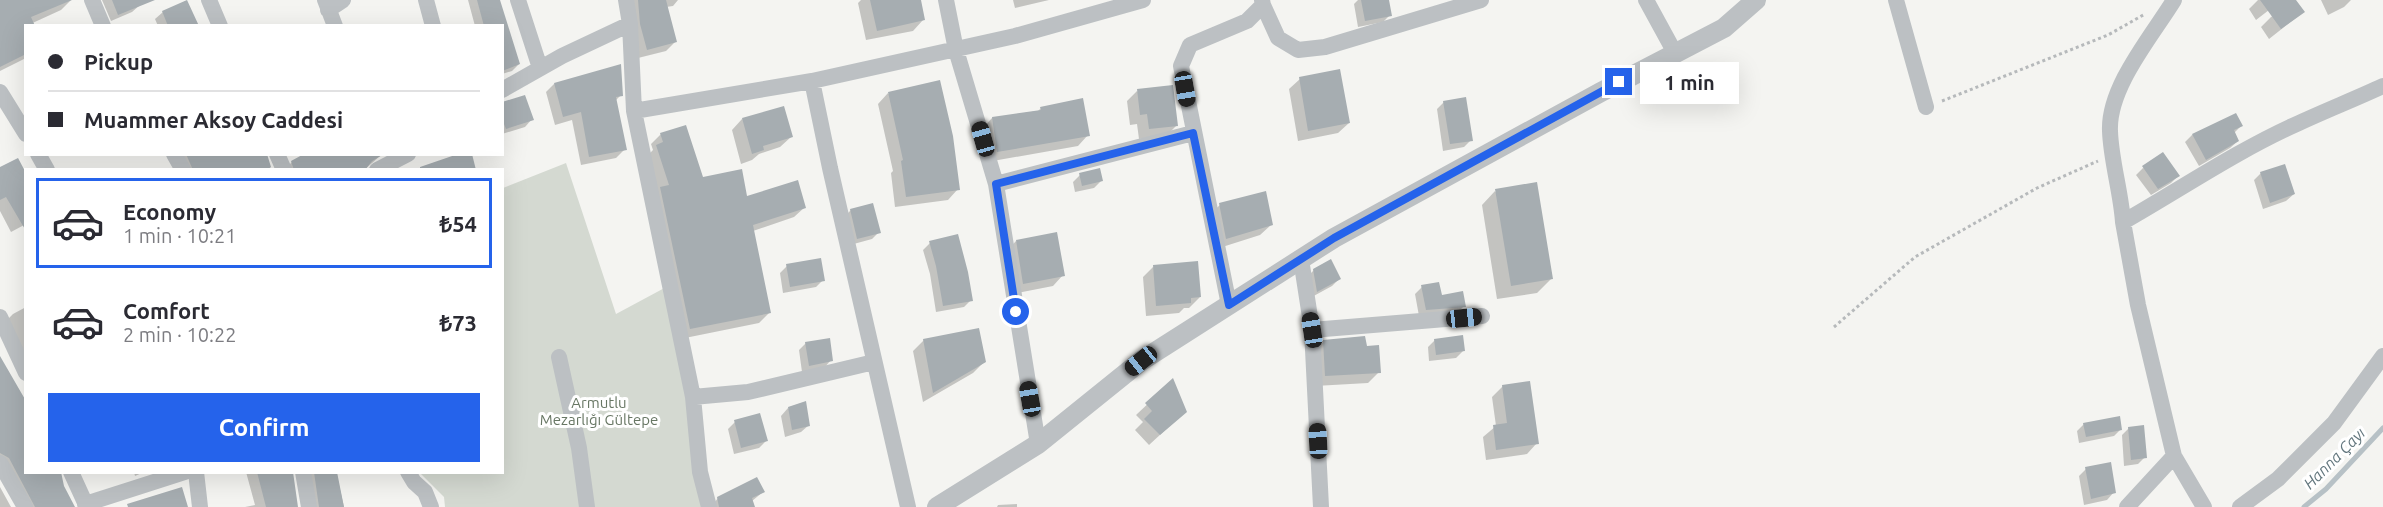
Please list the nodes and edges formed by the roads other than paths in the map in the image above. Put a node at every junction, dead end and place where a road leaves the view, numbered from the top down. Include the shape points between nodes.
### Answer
1 (92, 0) edge
2 (343, 0) edge
3 (426, 0) edge
4 (518, 0) edge
5 (626, 0) edge
6 (946, 0) edge
7 (1143, 0) edge
8 (1481, 0) edge
9 (1646, 0) edge
10 (1756, 0) edge
11 (1896, 0) edge
12 (2174, 0) edge
13 (211, 1) edge
14 (1262, 2) edge
15 (1094, 7) edge
16 (329, 12) edge
17 (102, 24) edge
18 (219, 24) edge
19 (433, 24) edge
20 (630, 24) junction
21 (956, 50) junction
22 (1675, 53) junction
23 (540, 68) junction
24 (812, 81) junction
25 (2383, 86) edge
26 (504, 89) edge
27 (0, 92) edge
28 (1926, 107) road end
29 (634, 111) junction
30 (24, 131) edge
31 (1193, 133) junction
32 (403, 156) edge
33 (381, 168) edge
34 (996, 184) junction
35 (2123, 222) junction
36 (1301, 259) junction
37 (1229, 305) junction
38 (1482, 316) dead end
39 (0, 317) edge
40 (1312, 330) junction
41 (2383, 356) edge
42 (559, 357) dead end
43 (874, 363) junction
44 (24, 369) edge
45 (693, 397) junction
46 (1038, 444) junction
47 (2174, 456) junction
48 (0, 464) edge
49 (72, 474) edge
50 (179, 474) edge
51 (196, 474) edge
52 (303, 474) edge
53 (409, 474) edge
54 (86, 506) edge
55 (25, 507) edge
56 (200, 507) edge
57 (309, 507) edge
58 (431, 507) edge
59 (587, 507) edge
60 (709, 507) edge
61 (908, 507) edge
62 (937, 507) edge
63 (1321, 507) edge
64 (2127, 507) edge
65 (2205, 507) edge
66 (2240, 507) edge

1 - 17 street
2 - 16 street
3 - 19 street
4 - 23 street
5 - 20 street
6 - 21 street
7 - 15 street
8 - 14 street via 1325,47 1298,50 1278,38
9 - 22 street
10 - 22 street via 1724,28
11 - 28 street
12 - 35 street via 2118,90 2109,129
13 - 18 street
14 - 31 street via 1247,21 1190,45 1181,66
15 - 21 street via 1015,36
20 - 23 street
20 - 29 street
21 - 24 street
21 - 34 street
22 - 36 street
23 - 26 street
24 - 29 street
24 - 43 street
25 - 35 street via 2299,123
27 - 30 street
29 - 45 street
31 - 34 street
31 - 37 street
32 - 33 street
34 - 46 street
35 - 47 street via 2138,305
36 - 37 street
36 - 40 street
37 - 46 street via 1141,361
38 - 40 street
39 - 44 street
40 - 63 street
41 - 66 street via 2334,423 2278,479
42 - 59 street
43 - 45 street via 748,392
43 - 61 street
45 - 60 street via 700,472
46 - 62 street
47 - 64 street
47 - 65 street
48 - 55 street
49 - 54 street
50 - 54 street
51 - 56 street
52 - 57 street
53 - 58 street via 425,492

